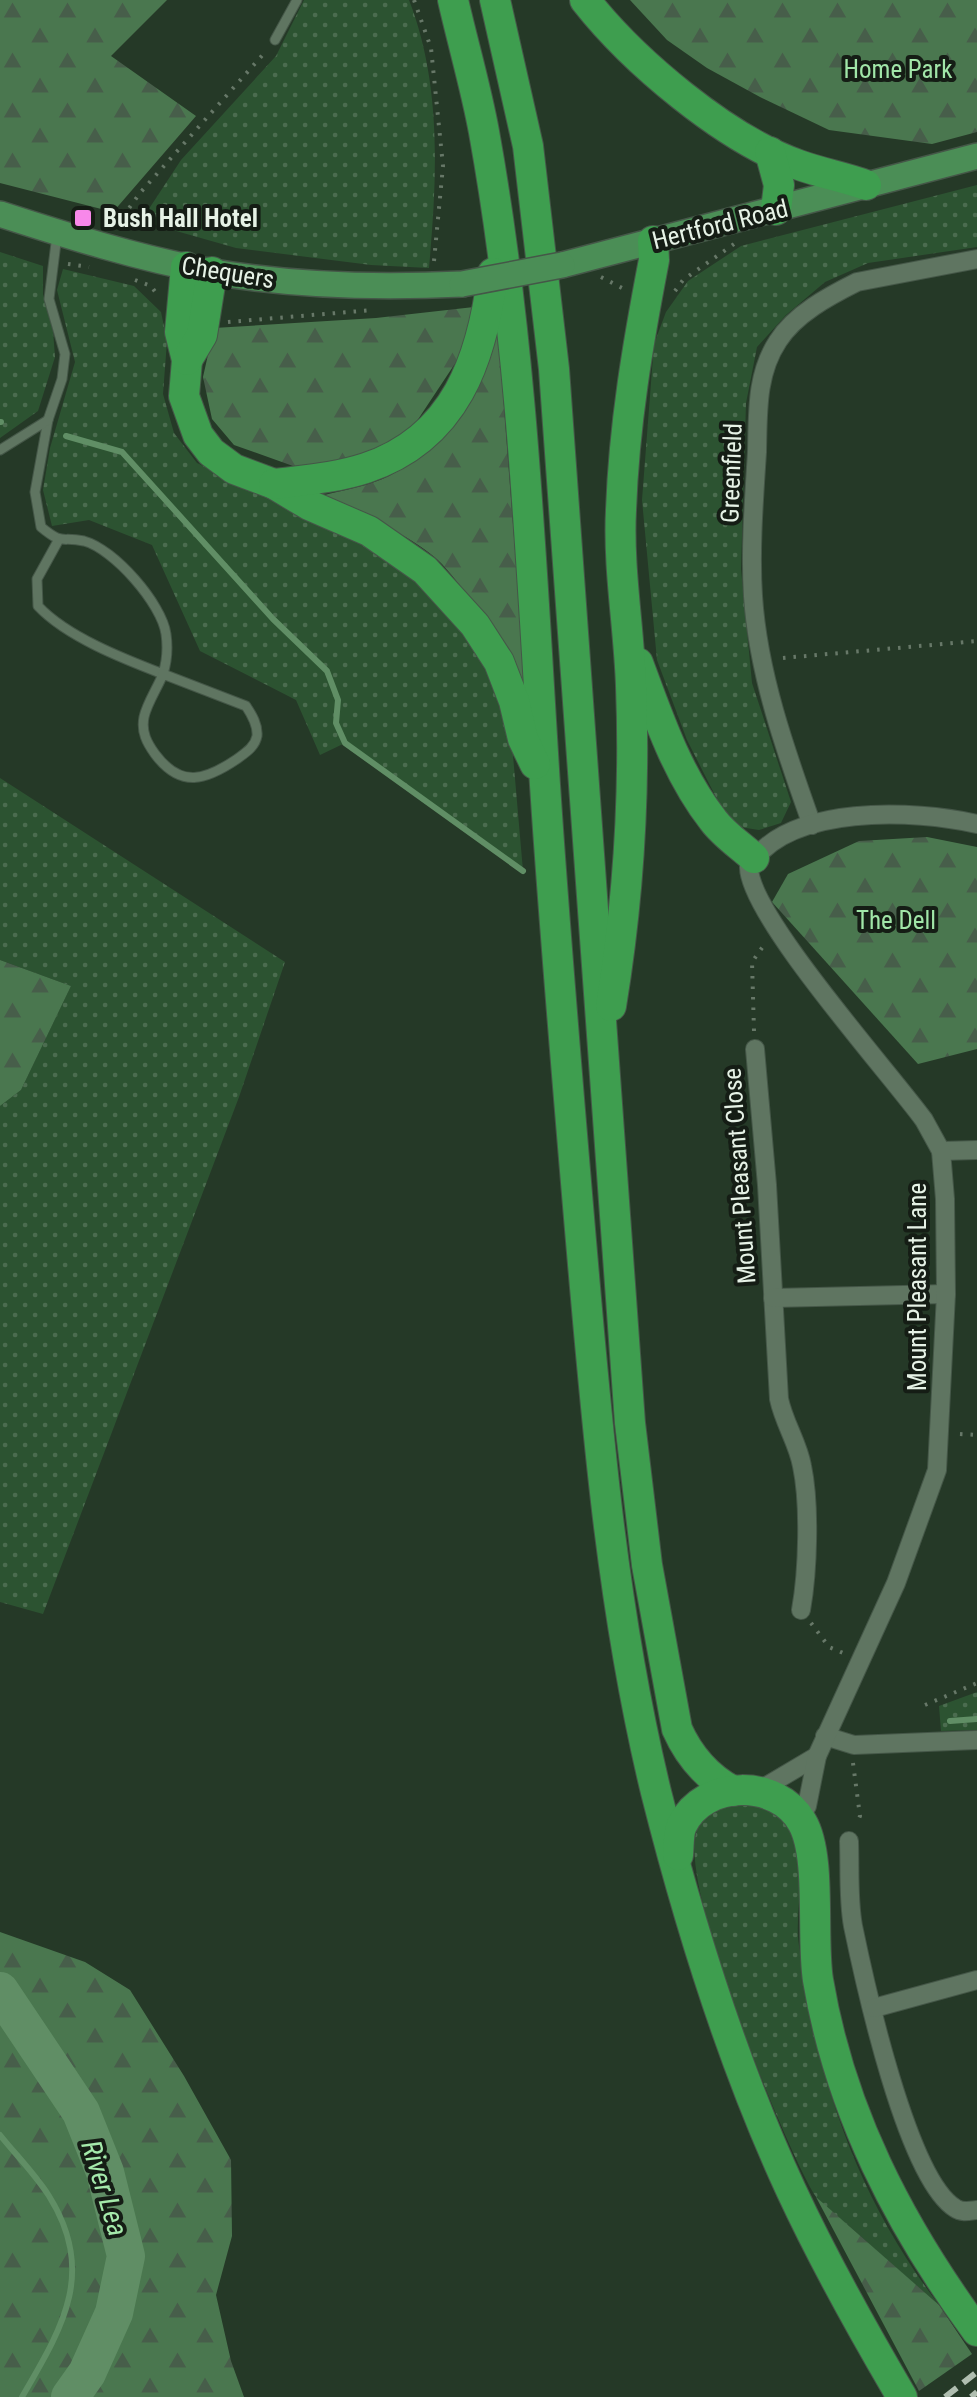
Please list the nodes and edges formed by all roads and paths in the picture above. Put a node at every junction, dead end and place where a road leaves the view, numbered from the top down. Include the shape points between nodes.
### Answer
1 (297, 0) edge
2 (414, 0) edge
3 (453, 0) edge
4 (494, 0) edge
5 (585, 0) edge
6 (275, 40) joint
7 (770, 152) junction
8 (977, 156) edge
9 (866, 186) junction
10 (776, 210) junction
11 (0, 214) edge
12 (499, 223) junction
13 (114, 228) dead end
14 (57, 232) junction
15 (653, 242) junction
16 (734, 244) dead end
17 (977, 258) edge
18 (199, 269) junction
19 (433, 270) dead end
20 (585, 280) dead end
21 (462, 284) joint
22 (632, 293) dead end
23 (666, 303) dead end
24 (389, 308) dead end
25 (219, 323) dead end
26 (48, 420) junction
27 (0, 450) edge
28 (274, 484) junction
29 (58, 541) junction
30 (628, 637) junction
31 (977, 641) edge
32 (762, 660) junction
33 (164, 674) junction
34 (545, 785) junction
35 (977, 824) edge
36 (812, 825) junction
37 (754, 858) junction
38 (775, 928) junction
39 (754, 1049) joint
40 (603, 1053) junction
41 (977, 1150) edge
42 (941, 1151) junction
43 (946, 1294) junction
44 (773, 1298) junction
45 (801, 1610) joint
46 (861, 1662) junction
47 (977, 1683) edge
48 (925, 1705) dead end
49 (825, 1736) junction
50 (977, 1740) edge
51 (854, 1745) junction
52 (817, 1756) junction
53 (745, 1791) junction
54 (800, 1818) junction
55 (849, 1841) joint
56 (677, 1863) junction
57 (977, 1980) edge
58 (874, 2008) junction
59 (971, 2211) edge
60 (975, 2328) edge
61 (899, 2393) edge

1 - 6 lane
2 - 19 path via 430,48 442,166
3 - 12 highway
4 - 40 highway via 528,146 554,369
5 - 7 highway via 652,70
6 - 13 path
7 - 9 highway
7 - 10 highway via 779,186
8 - 9 main road, Hertford Road
9 - 10 main road, Hertford Road
10 - 15 main road, Hertford Road
11 - 14 main road, Chequers
12 - 28 highway via 478,355 450,408 392,458 340,475
12 - 34 highway
14 - 18 main road, Chequers
14 - 26 lane via 49,300 65,354
15 - 21 main road, Hertford Road, bridge
15 - 30 highway via 621,510
16 - 23 path via 683,280
17 - 32 street, Greenfield via 856,282 800,317 770,353 759,388 754,506 753,597
18 - 21 main road, Chequers via 360,286
18 - 28 highway via 180,332 187,360 184,396 211,452
20 - 22 path via 602,277
24 - 25 path
26 - 27 lane
26 - 29 lane via 35,492 41,528
28 - 34 highway via 406,554 444,589 499,662
29 - 33 lane via 85,542 116,561 148,595 166,630
29 - 33 lane via 37,579 38,606 50,620
30 - 37 highway via 668,742 698,798
30 - 40 highway via 632,782 618,966
31 - 32 path
32 - 36 street, Greenfield
33 - 33 lane via 246,706 257,735 250,750 198,779 162,763 145,740 144,718
34 - 56 highway via 603,1481 644,1736
35 - 36 street via 902,812
36 - 37 street
37 - 38 street, Mount Pleasant Lane via 752,887
38 - 39 path via 752,962
38 - 42 street, Mount Pleasant Lane via 900,1086
39 - 44 street, Mount Pleasant Close
40 - 53 highway via 630,1423 677,1729 712,1780
41 - 42 street
42 - 43 street, Mount Pleasant Lane
43 - 44 street, Mount Pleasant Close
43 - 46 street, Mount Pleasant Lane via 937,1470
44 - 45 street, Mount Pleasant Close via 778,1399 803,1468 808,1574
45 - 46 path via 828,1647
46 - 49 street, Mount Pleasant Lane
47 - 48 path
49 - 51 street
49 - 52 street, Mount Pleasant Lane
50 - 51 street
51 - 55 path via 860,1816
52 - 53 street
52 - 54 street, Mount Pleasant Lane
53 - 54 highway via 776,1796
53 - 56 highway via 711,1795 694,1809 681,1826
54 - 60 highway via 810,1846 818,1979 858,2128 930,2266
55 - 58 street via 852,1923
56 - 61 highway via 717,2003 790,2188
57 - 58 street
58 - 59 street via 922,2163 952,2207

